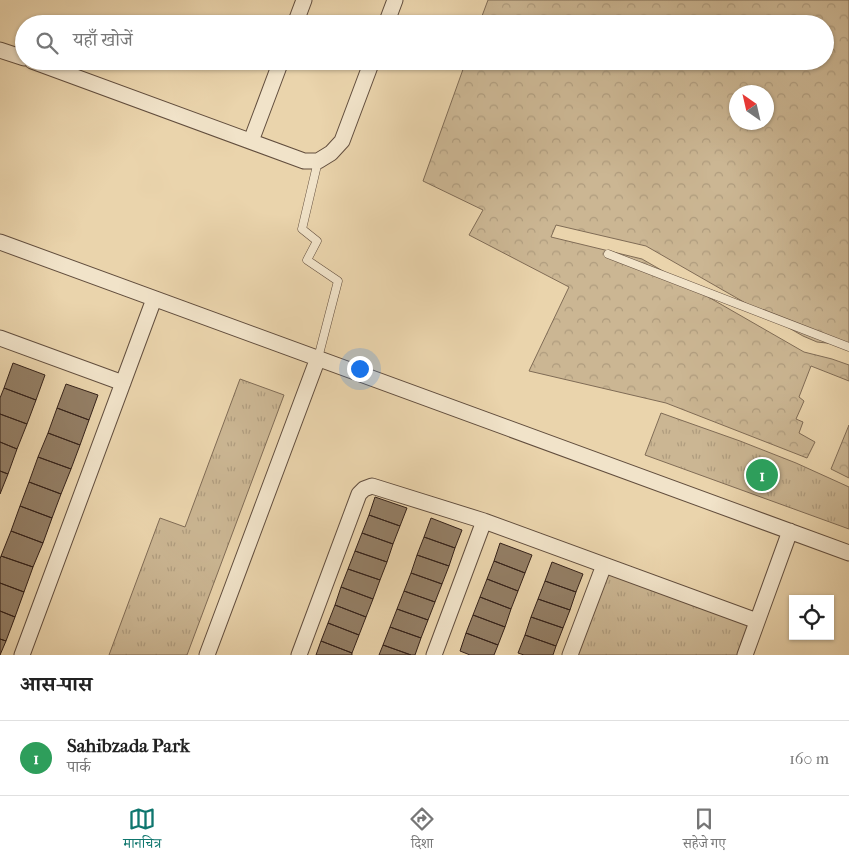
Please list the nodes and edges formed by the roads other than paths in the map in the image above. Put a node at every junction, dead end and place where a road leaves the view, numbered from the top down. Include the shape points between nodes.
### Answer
1 (304, 0) edge
2 (394, 0) edge
3 (298, 15) edge
4 (389, 15) edge
5 (0, 50) edge
6 (15, 55) edge
7 (56, 70) edge
8 (278, 70) edge
9 (369, 70) edge
10 (251, 142) junction
11 (318, 162) junction
12 (0, 242) edge
13 (608, 254) dead end
14 (154, 299) junction
15 (1, 342) edge
16 (849, 347) edge
17 (318, 358) junction
18 (123, 383) junction
19 (484, 520) junction
20 (790, 531) junction
21 (849, 553) edge
22 (604, 564) junction
23 (758, 621) junction
24 (22, 655) edge
25 (208, 655) edge
26 (299, 655) edge
27 (434, 655) edge
28 (570, 655) edge
29 (745, 655) edge

1 - 3 street
2 - 4 street
5 - 6 street
7 - 10 street
8 - 10 street
9 - 11 street via 342,141 331,154
10 - 11 street via 304,162
11 - 17 lane via 302,229 317,241 307,260 338,281
12 - 14 street
13 - 16 lane
14 - 17 street
14 - 18 street
15 - 18 street
17 - 20 street
17 - 25 street
18 - 24 street
19 - 22 street
19 - 26 street via 372,486 364,489 359,494
19 - 27 street
20 - 21 street
20 - 23 street
22 - 23 street
22 - 28 street
23 - 29 street

